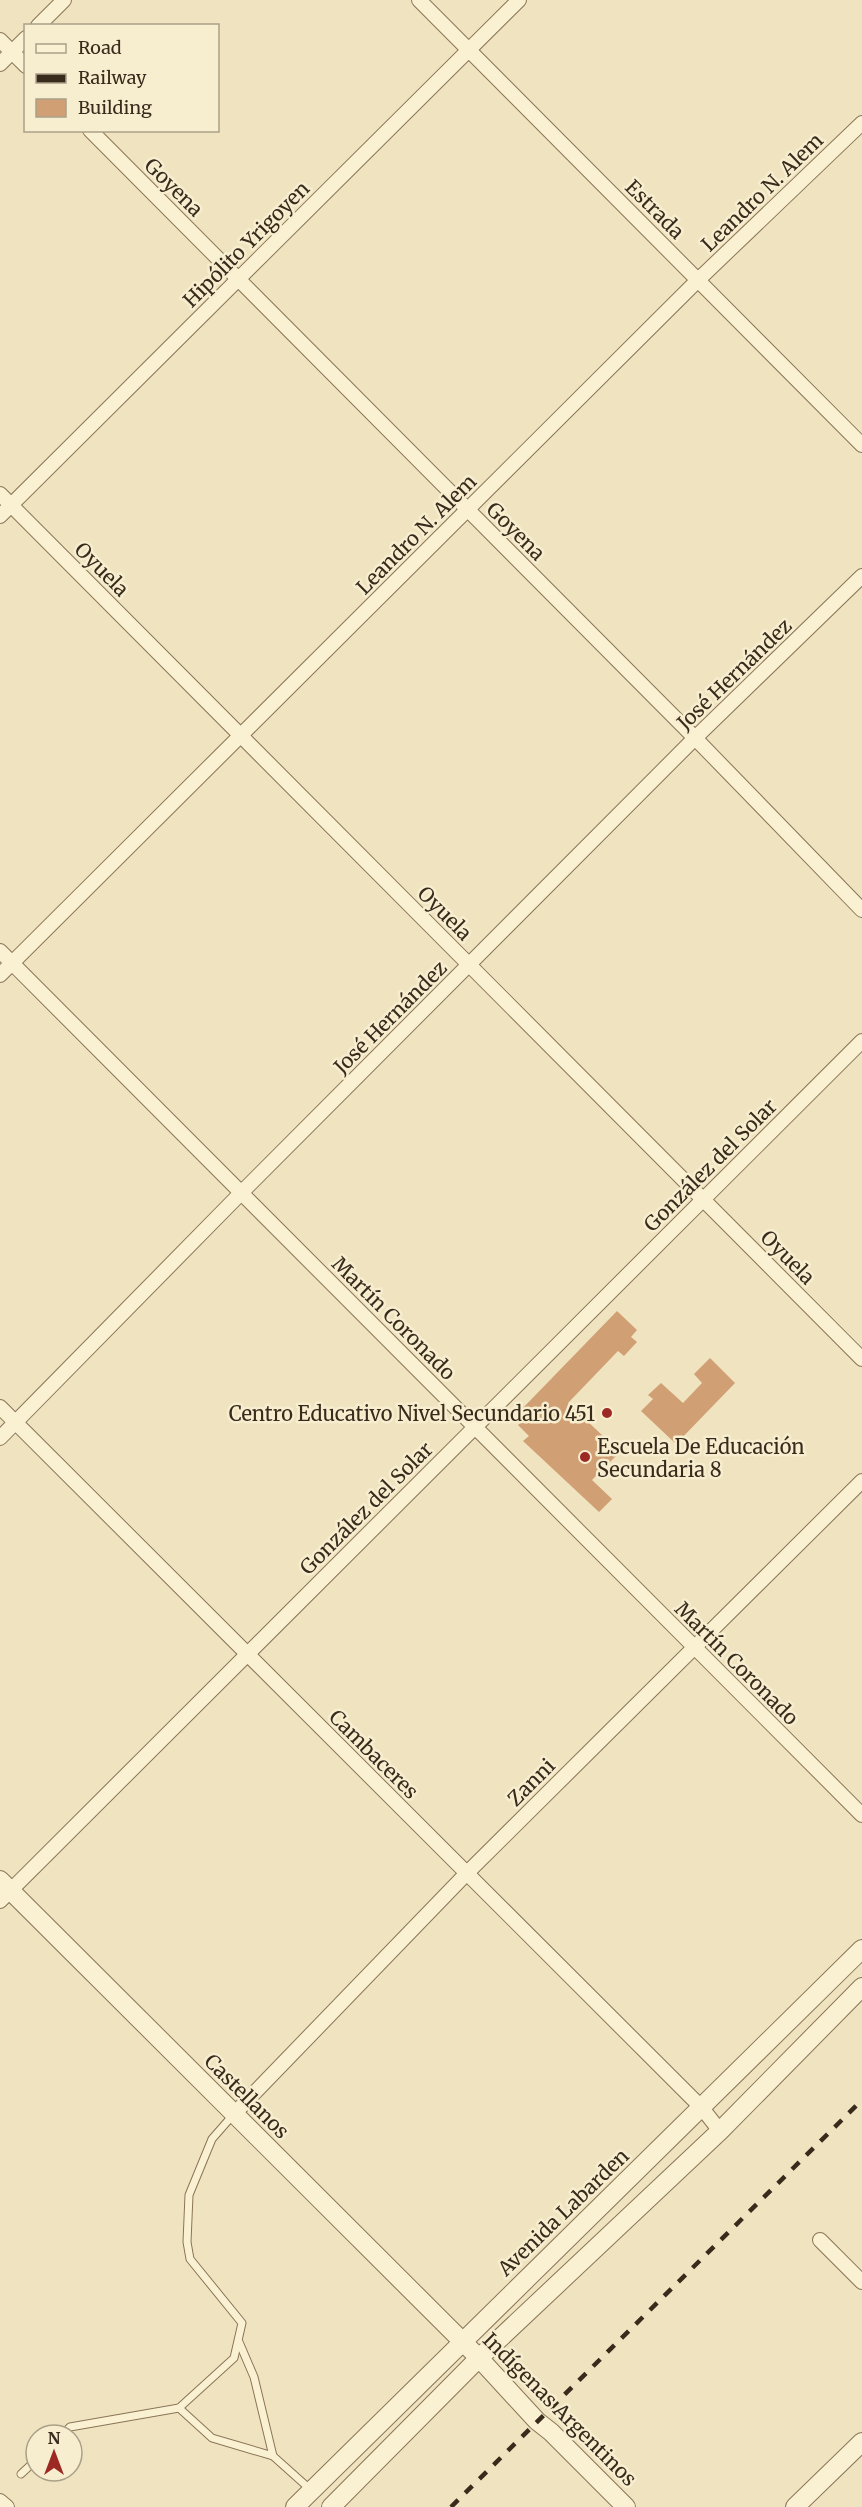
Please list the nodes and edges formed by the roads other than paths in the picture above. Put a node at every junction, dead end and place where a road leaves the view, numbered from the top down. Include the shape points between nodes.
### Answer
1 (64, 0) edge
2 (419, 0) edge
3 (519, 0) edge
4 (40, 24) edge
5 (0, 40) edge
6 (24, 40) edge
7 (469, 50) junction
8 (12, 52) junction
9 (0, 64) edge
10 (24, 64) edge
11 (862, 123) edge
12 (92, 132) edge
13 (238, 279) junction
14 (698, 280) junction
15 (862, 445) edge
16 (0, 494) edge
17 (11, 505) junction
18 (468, 510) junction
19 (0, 516) edge
20 (862, 576) edge
21 (240, 735) junction
22 (695, 738) junction
23 (862, 910) edge
24 (0, 951) edge
25 (12, 963) junction
26 (470, 966) junction
27 (0, 975) edge
28 (862, 1041) edge
29 (241, 1193) junction
30 (703, 1199) junction
31 (862, 1359) edge
32 (0, 1407) edge
33 (16, 1423) junction
34 (475, 1427) junction
35 (0, 1438) edge
36 (862, 1481) edge
37 (694, 1647) junction
38 (247, 1654) junction
39 (862, 1815) edge
40 (466, 1874) junction
41 (4, 1891) edge
42 (862, 1949) edge
43 (862, 1987) edge
44 (702, 2108) junction
45 (233, 2115) junction
46 (720, 2130) junction
47 (820, 2240) dead end
48 (862, 2282) edge
49 (238, 2341) junction
50 (462, 2342) junction
51 (479, 2358) junction
52 (179, 2408) junction
53 (84, 2425) edge
54 (862, 2442) edge
55 (273, 2457) junction
56 (24, 2472) edge
57 (21, 2475) dead end
58 (311, 2490) junction
59 (0, 2501) edge
60 (7, 2507) edge
61 (295, 2507) edge
62 (331, 2507) edge
63 (626, 2507) edge
64 (795, 2507) edge

1 - 4 street
2 - 7 street, Estrada
3 - 7 street, Hipólito Yrigoyen
5 - 8 street
6 - 8 street
7 - 13 street, Hipólito Yrigoyen
7 - 14 street, Estrada
8 - 9 street
8 - 10 street
11 - 14 street, Leandro N. Alem
12 - 13 street, Goyena
13 - 17 street, Hipólito Yrigoyen
13 - 18 street, Goyena
14 - 15 street, Estrada
14 - 18 street, Leandro N. Alem
16 - 17 street, Oyuela
17 - 19 street, Hipólito Yrigoyen
17 - 21 street, Oyuela
18 - 21 street, Leandro N. Alem
18 - 22 street, Goyena
20 - 22 street, José Hernández
21 - 25 street, Leandro N. Alem
21 - 26 street, Oyuela
22 - 23 street, Goyena
22 - 26 street, José Hernández
24 - 25 street, Martín Coronado
25 - 27 street, Leandro N. Alem
25 - 29 street, Martín Coronado
26 - 29 street, José Hernández
26 - 30 street, Oyuela
28 - 30 street, González del Solar
29 - 33 street, José Hernández
29 - 34 street, Martín Coronado
30 - 31 street, Oyuela
30 - 34 street, González del Solar
32 - 33 street, Cambaceres
33 - 35 street, José Hernández
33 - 38 street, Cambaceres
34 - 37 street, Martín Coronado
34 - 38 street, González del Solar
36 - 37 street, Zanni
37 - 39 street, Martín Coronado
37 - 40 street, Zanni
38 - 40 street, Cambaceres
38 - 41 street, González del Solar
40 - 44 street, Cambaceres
40 - 45 street, Zanni
41 - 45 street, Castellanos
42 - 44 street, Avenida Labarden
43 - 46 street
44 - 46 street, Cambaceres
44 - 50 street, Avenida Labarden
45 - 49 lane via 212,2139 189,2195 187,2242 190,2259 242,2323
45 - 50 street, Castellanos
46 - 51 street
47 - 48 street
49 - 52 lane via 234,2358
49 - 55 lane via 254,2377
50 - 51 street, Indígenas Argentinos
50 - 58 street, Avenida Labarden
51 - 62 street
51 - 63 street, Indígenas Argentinos
52 - 53 lane
52 - 55 lane via 212,2438
54 - 64 street
55 - 58 lane
56 - 57 lane
58 - 61 street, Avenida Labarden
59 - 60 street

